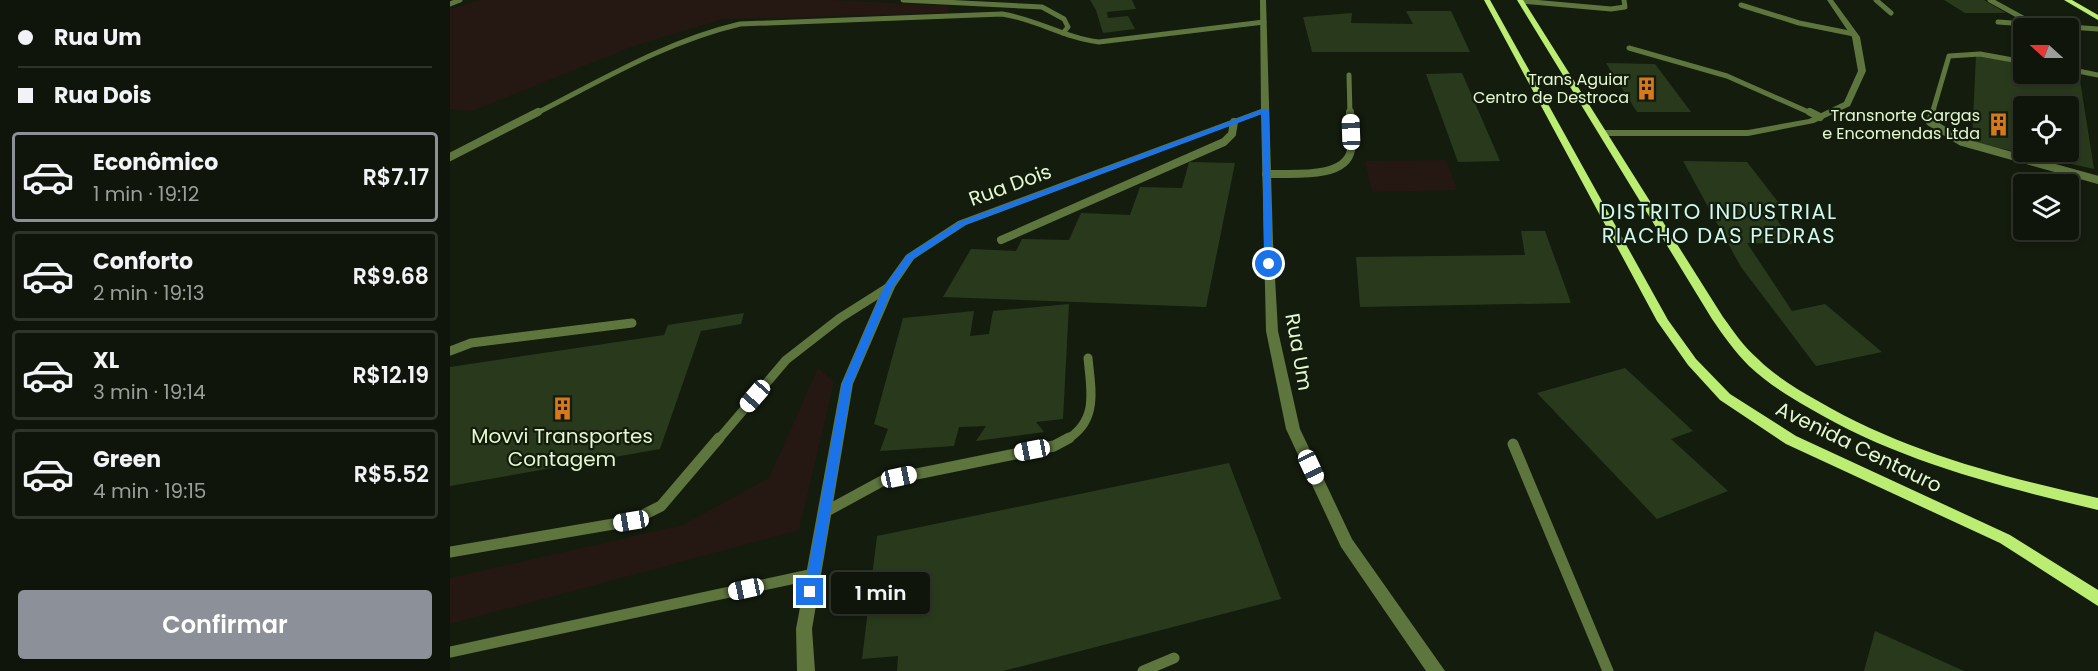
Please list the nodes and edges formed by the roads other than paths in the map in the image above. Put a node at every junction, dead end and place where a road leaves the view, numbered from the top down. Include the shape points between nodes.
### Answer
1 (460, 0) edge
2 (903, 0) edge
3 (1263, 0) edge
4 (1487, 0) edge
5 (1624, 0) edge
6 (1830, 0) edge
7 (1876, 0) edge
8 (1990, 0) edge
9 (2067, 0) edge
10 (1520, 1) edge
11 (450, 4) edge
12 (1741, 4) dead end
13 (1891, 13) dead end
14 (2024, 18) edge
15 (2098, 18) edge
16 (1264, 22) junction
17 (1998, 22) dead end
18 (2013, 23) edge
19 (2079, 27) edge
20 (2098, 29) edge
21 (1063, 33) junction
22 (1854, 34) junction
23 (1629, 48) dead end
24 (2013, 60) edge
25 (2079, 71) edge
26 (1349, 75) dead end
27 (2098, 75) edge
28 (1265, 110) junction
29 (1820, 117) junction
30 (1234, 122) junction
31 (1605, 133) junction
32 (450, 157) edge
33 (1266, 174) junction
34 (2098, 180) edge
35 (1001, 240) dead end
36 (889, 287) junction
37 (632, 323) dead end
38 (450, 351) edge
39 (1088, 358) dead end
40 (1513, 444) dead end
41 (2098, 504) edge
42 (825, 512) junction
43 (450, 552) edge
44 (814, 574) junction
45 (2098, 599) edge
46 (450, 652) edge
47 (1174, 658) dead end
48 (806, 671) edge
49 (1143, 671) edge
50 (1436, 671) edge
51 (1608, 671) edge

1 - 11 lane
2 - 21 lane via 1042,8 1064,19 1068,27
3 - 16 street, Rua Um
4 - 45 street, Avenida Centauro via 1662,321 1692,362 1725,397 1791,440 2005,539
5 - 10 lane via 1626,7 1611,9
6 - 22 street
7 - 13 lane
8 - 14 lane
9 - 15 street
10 - 31 street, Avenida Centauro
12 - 22 lane via 1799,23
16 - 21 lane via 1099,42
16 - 28 street, Rua Um
17 - 18 lane
19 - 20 lane
21 - 32 lane via 1002,14 724,27 653,54
22 - 29 street via 1862,71 1847,104
23 - 29 lane via 1675,58 1761,87
24 - 34 lane via 1980,54 1949,56 1930,122 1962,142
25 - 27 lane
26 - 33 lane via 1351,151 1346,163 1332,171
28 - 30 street, Rua Dois
28 - 33 street, Rua Um
29 - 31 street via 1748,133
30 - 35 lane via 1232,134 1224,142
30 - 36 street, Rua Dois via 962,223 910,257
31 - 41 street, Avenida Centauro via 1718,319 1746,356 1783,386 1888,445 1988,478
33 - 50 street, Rua Um via 1272,331 1293,429 1346,543
36 - 42 street, Rua Dois via 847,384
36 - 43 lane via 840,318 786,360 661,506 647,515
37 - 38 lane via 471,344
39 - 42 lane via 1089,422 1075,436 1054,446 882,481
40 - 51 lane
42 - 44 street, Rua Dois
44 - 46 lane
44 - 48 street, Rua Dois via 804,629
47 - 49 lane

